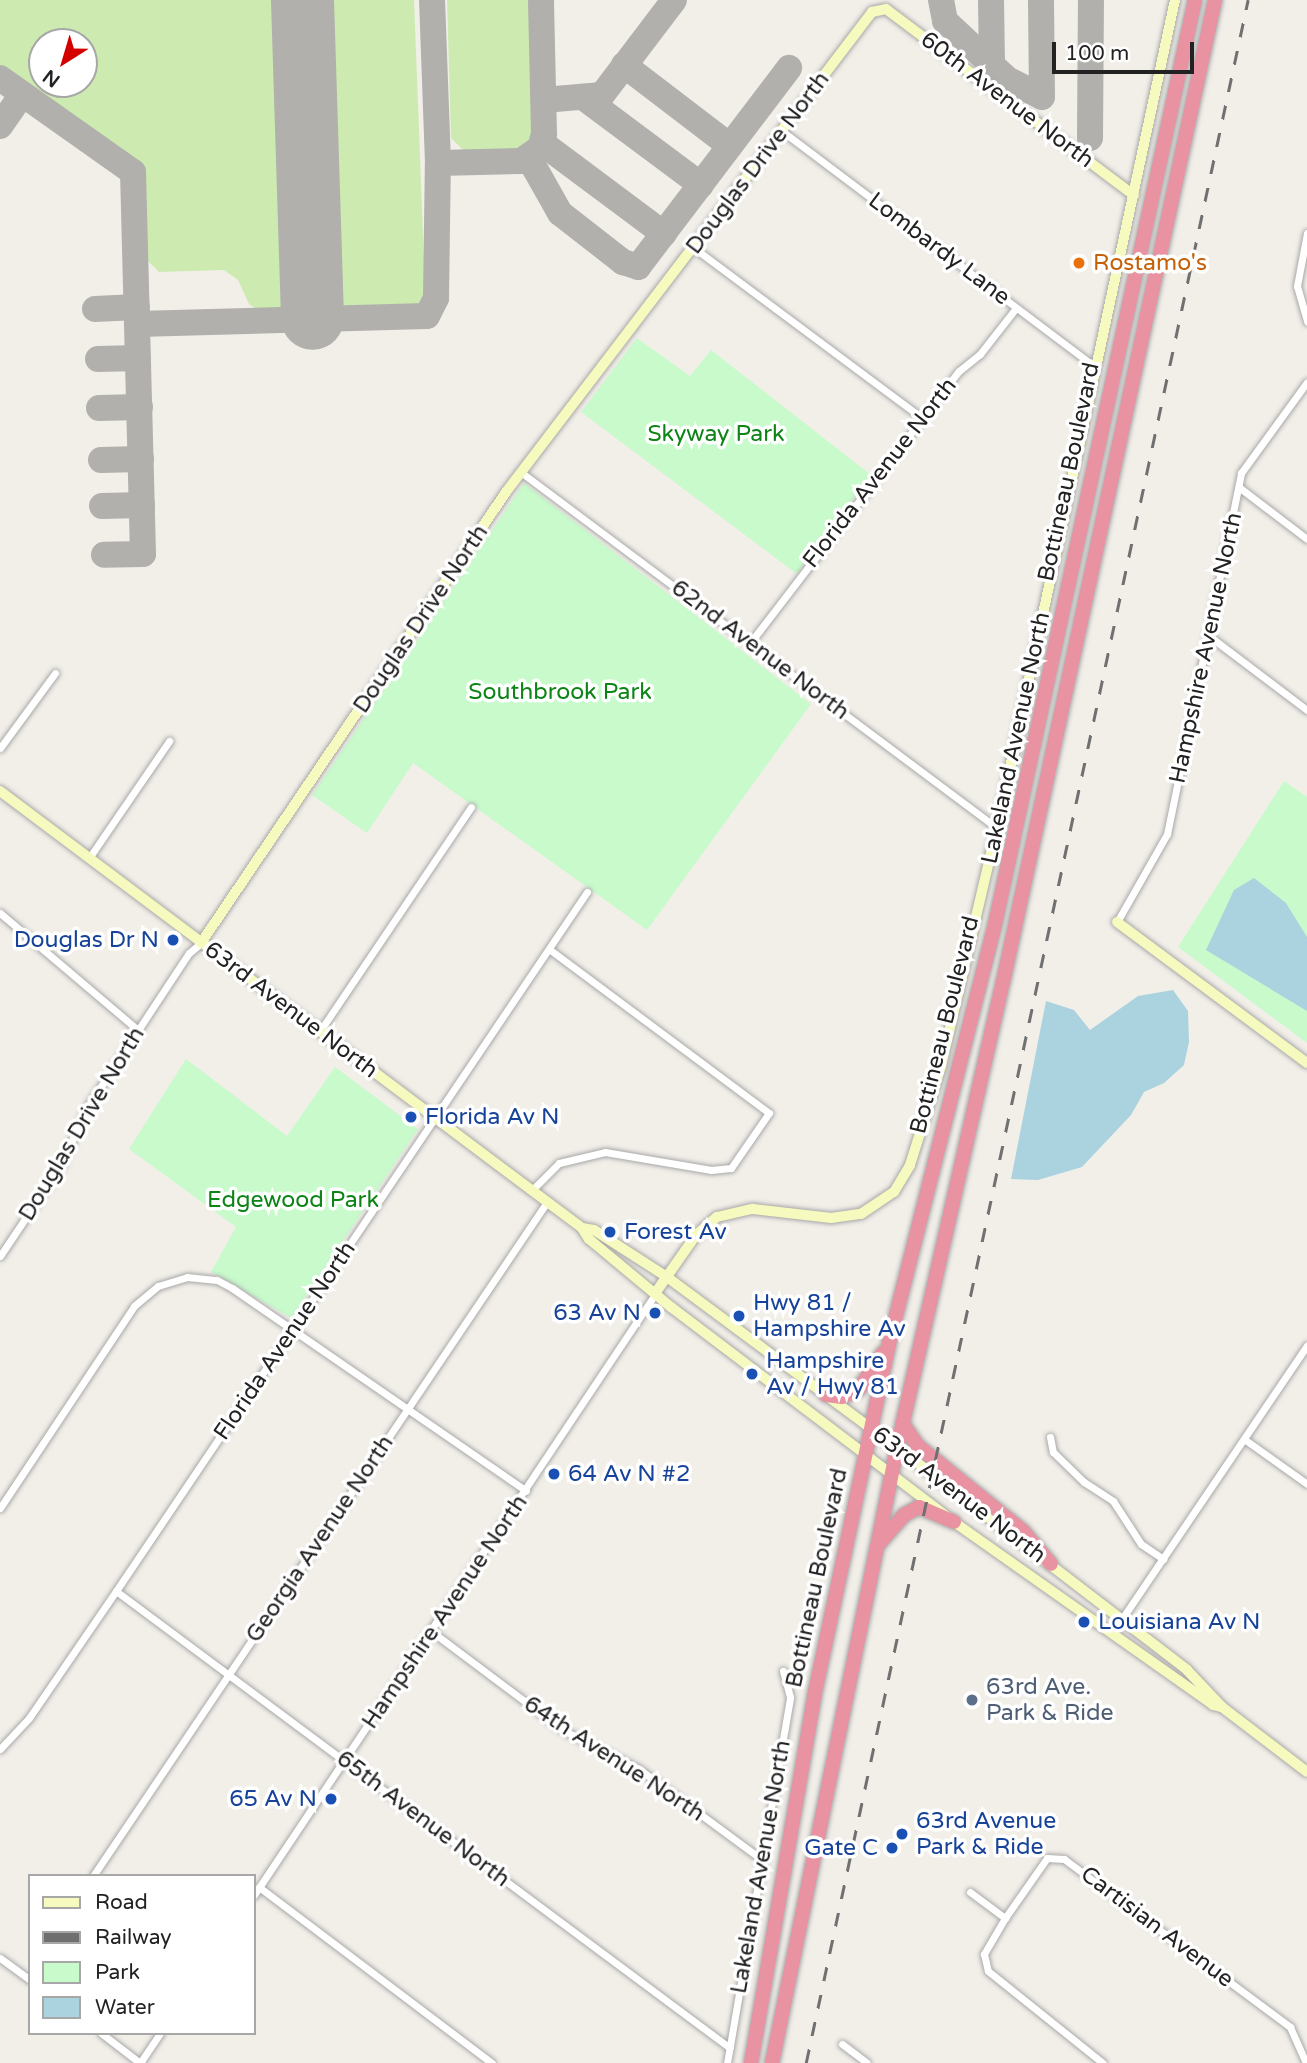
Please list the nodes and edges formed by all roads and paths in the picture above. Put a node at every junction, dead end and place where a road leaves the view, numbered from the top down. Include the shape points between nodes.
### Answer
1 (1175, 0) edge
2 (1195, 0) edge
3 (1215, 0) edge
4 (879, 8) joint
5 (782, 131) junction
6 (1134, 195) junction
7 (1307, 233) edge
8 (694, 248) junction
9 (1016, 308) junction
10 (1307, 322) edge
11 (1097, 364) junction
12 (1307, 382) edge
13 (922, 418) junction
14 (522, 473) junction
15 (1240, 488) junction
16 (1307, 539) edge
17 (1209, 636) junction
18 (750, 643) junction
19 (55, 673) dead end
20 (1307, 710) edge
21 (169, 741) dead end
22 (0, 748) edge
23 (0, 791) edge
24 (471, 807) dead end
25 (997, 828) junction
26 (89, 858) junction
27 (587, 892) dead end
28 (0, 912) edge
29 (1117, 922) joint
30 (201, 943) junction
31 (549, 948) junction
32 (138, 1030) junction
33 (320, 1031) junction
34 (1307, 1063) edge
35 (436, 1118) junction
36 (531, 1190) junction
37 (547, 1202) junction
38 (582, 1227) junction
39 (0, 1256) edge
40 (667, 1277) junction
41 (656, 1293) junction
42 (293, 1330) junction
43 (889, 1343) junction
44 (1307, 1346) edge
45 (826, 1395) junction
46 (407, 1409) junction
47 (903, 1424) junction
48 (872, 1430) junction
49 (1050, 1437) dead end
50 (1244, 1439) junction
51 (897, 1448) junction
52 (866, 1455) junction
53 (892, 1475) junction
54 (1307, 1484) edge
55 (526, 1491) junction
56 (0, 1507) edge
57 (954, 1522) junction
58 (878, 1546) junction
59 (1163, 1559) junction
60 (1051, 1564) junction
61 (116, 1591) junction
62 (1122, 1620) junction
63 (431, 1631) junction
64 (1113, 1632) junction
65 (783, 1671) dead end
66 (229, 1674) junction
67 (1222, 1707) junction
68 (0, 1749) edge
69 (344, 1761) junction
70 (1307, 1772) edge
71 (764, 1861) junction
72 (94, 1874) edge
73 (259, 1887) junction
74 (256, 1892) edge
75 (971, 1892) dead end
76 (1005, 1918) junction
77 (0, 1958) edge
78 (28, 1975) edge
79 (104, 2035) edge
80 (159, 2035) edge
81 (842, 2044) dead end
82 (730, 2048) junction
83 (140, 2063) edge
84 (492, 2063) edge
85 (727, 2063) edge
86 (751, 2063) edge
87 (772, 2063) edge
88 (867, 2063) edge
89 (1103, 2063) edge
90 (1306, 2063) edge

1 - 6 street, Lakeland Avenue North
2 - 43 highway, Bottineau Boulevard via 995,924
3 - 47 highway, Bottineau Boulevard
4 - 5 street, Douglas Drive North
4 - 6 street, 60th Avenue North
5 - 8 street, Douglas Drive North
5 - 9 street, Lombardy Lane
6 - 11 street, Lakeland Avenue North
7 - 10 street via 1297,286
8 - 13 street
8 - 14 street, Douglas Drive North
9 - 11 street, Lombardy Lane
9 - 13 street, Florida Avenue North
11 - 25 street, Lakeland Avenue North
12 - 15 street, Hampshire Avenue North via 1241,472
13 - 18 street, Florida Avenue North
14 - 18 street, 62nd Avenue North
14 - 30 street, Douglas Drive North
15 - 16 street
15 - 17 street, Hampshire Avenue North
17 - 20 street
17 - 29 street, Hampshire Avenue North via 1167,834
18 - 25 street, 62nd Avenue North
19 - 22 street
21 - 26 street
23 - 26 street, 63rd Avenue North
24 - 33 street
25 - 40 street, Lakeland Avenue North via 941,1066 901,1182 873,1209 844,1218 764,1208 726,1213 702,1229
26 - 30 street, 63rd Avenue North
27 - 31 street, Florida Avenue North
28 - 32 street
29 - 34 street
30 - 32 street, Douglas Drive North via 189,953
30 - 33 street, 63rd Avenue North
31 - 35 street, Florida Avenue North
31 - 36 street via 769,1113 731,1168 711,1170 605,1152 559,1163
32 - 39 street, Douglas Drive North via 86,1109 61,1165
33 - 35 street, 63rd Avenue North
35 - 36 street, 63rd Avenue North
35 - 42 street, Florida Avenue North
36 - 37 street, 63rd Avenue North
37 - 38 street, 63rd Avenue North
37 - 46 street, Georgia Avenue North
38 - 40 street, 63rd Avenue North
38 - 41 street, 63rd Avenue North via 589,1239
40 - 41 street, Lakeland Avenue North
40 - 45 street, 63rd Avenue North
41 - 52 street, 63rd Avenue North
41 - 55 street, Hampshire Avenue North
42 - 46 street
42 - 56 street via 217,1280 187,1277 158,1286 134,1306
42 - 61 street, Florida Avenue North
43 - 45 highway via 859,1389 842,1397
43 - 48 highway, Bottineau Boulevard
44 - 50 street
45 - 48 street, 63rd Avenue North
46 - 55 street
46 - 66 street, Georgia Avenue North
47 - 51 highway, Bottineau Boulevard
47 - 60 highway via 918,1446 1023,1531
48 - 51 street, 63rd Avenue North
48 - 52 highway, Bottineau Boulevard
49 - 59 street via 1052,1451 1084,1482 1113,1501 1141,1544
50 - 54 street
50 - 59 street
51 - 53 highway, Bottineau Boulevard
51 - 60 street, 63rd Avenue North
52 - 53 street, 63rd Avenue North
52 - 86 highway, Bottineau Boulevard via 814,1697
53 - 57 street, 63rd Avenue North
53 - 58 highway, Bottineau Boulevard
55 - 63 street, Hampshire Avenue North
57 - 58 highway via 919,1507 904,1515
57 - 64 street, 63rd Avenue North
58 - 87 highway, Bottineau Boulevard
59 - 62 street
60 - 62 street, 63rd Avenue North
61 - 66 street, 65th Avenue North
61 - 68 street, Florida Avenue North via 29,1718
62 - 64 street
62 - 67 street, 63rd Avenue North via 1212,1691
63 - 69 street, Hampshire Avenue North
63 - 71 street, 64th Avenue North via 563,1730 639,1769
64 - 67 street, 63rd Avenue North
65 - 71 street, Lakeland Avenue North via 790,1698
66 - 69 street, 65th Avenue North
66 - 72 street, Georgia Avenue North
67 - 70 street, 63rd Avenue North
69 - 73 street, Hampshire Avenue North
69 - 82 street, 65th Avenue North
71 - 82 street, Lakeland Avenue North
73 - 74 street, Hampshire Avenue North
73 - 84 street
75 - 76 street
76 - 89 street via 984,1954 988,1971
76 - 90 street, Cartisian Avenue via 1047,1858 1064,1859 1290,2027
77 - 78 street
79 - 83 street
80 - 83 street
81 - 88 street
82 - 85 street, Lakeland Avenue North

